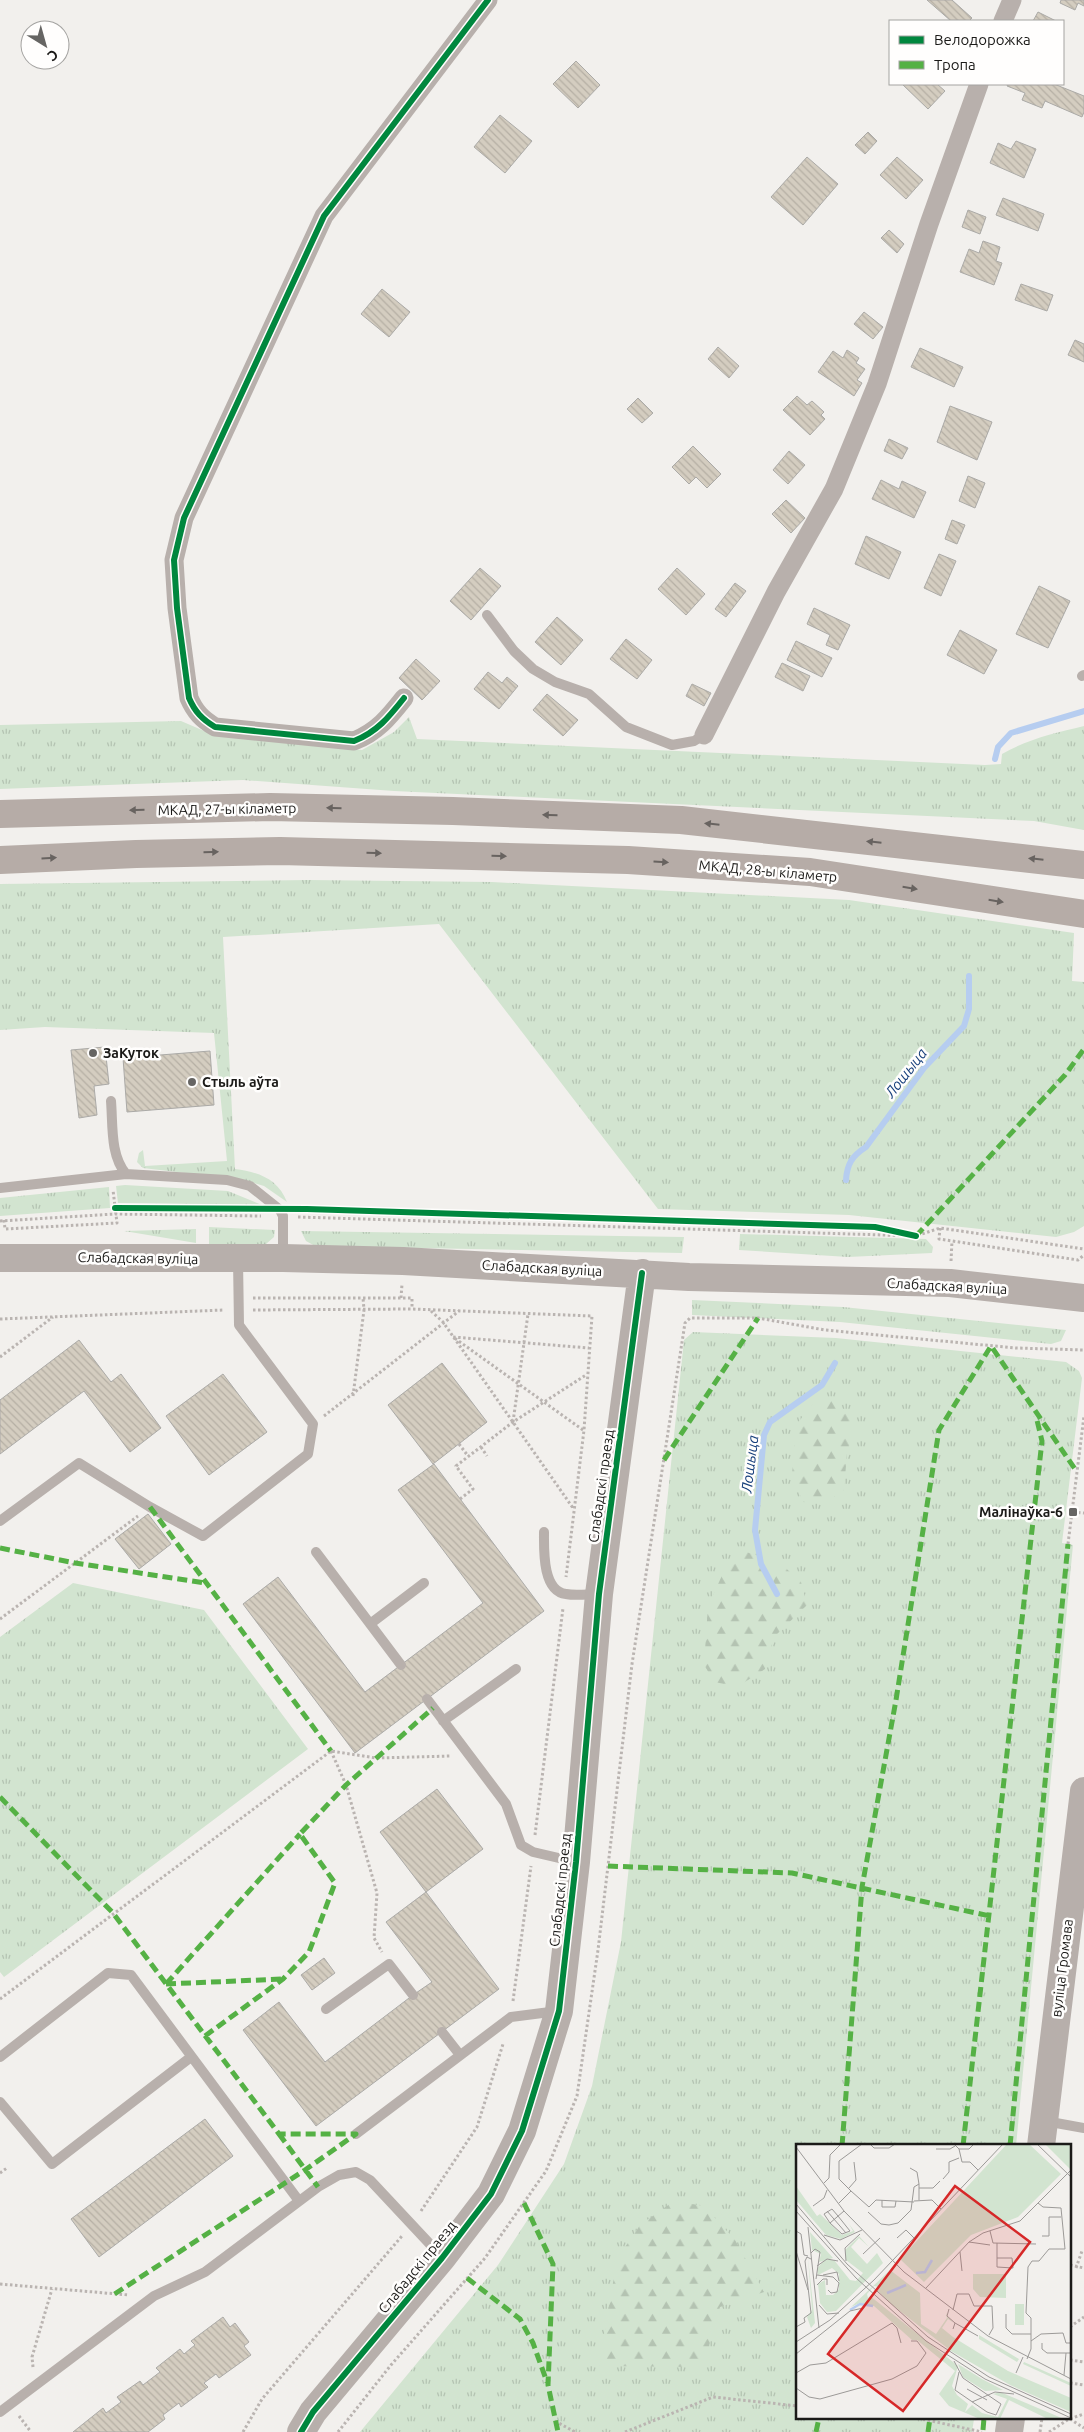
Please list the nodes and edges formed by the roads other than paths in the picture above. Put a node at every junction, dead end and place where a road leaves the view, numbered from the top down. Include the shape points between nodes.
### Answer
1 (488, 0) edge
2 (1012, 0) edge
3 (1003, 20) edge
4 (979, 85) edge
5 (487, 615) dead end
6 (404, 698) dead end
7 (704, 735) joint
8 (0, 814) edge
9 (0, 860) edge
10 (1084, 865) edge
11 (1084, 914) edge
12 (111, 1101) dead end
13 (126, 1174) junction
14 (0, 1188) edge
15 (0, 1258) edge
16 (283, 1258) junction
17 (238, 1259) junction
18 (642, 1274) junction
19 (1084, 1298) edge
20 (0, 1521) edge
21 (544, 1532) dead end
22 (316, 1552) dead end
23 (424, 1583) dead end
24 (600, 1594) junction
25 (370, 1624) junction
26 (401, 1665) dead end
27 (516, 1669) dead end
28 (427, 1699) dead end
29 (443, 1721) junction
30 (1084, 1791) edge
31 (576, 1862) junction
32 (414, 1996) dead end
33 (326, 2009) dead end
34 (559, 2011) junction
35 (442, 2032) dead end
36 (460, 2055) junction
37 (0, 2057) edge
38 (191, 2057) junction
39 (0, 2102) edge
40 (1084, 2128) edge
41 (1043, 2133) edge
42 (356, 2134) dead end
43 (300, 2202) junction
44 (442, 2258) junction
45 (0, 2412) edge
46 (302, 2432) edge

1 - 6 street via 324,216 184,518 174,560 177,608 190,698 195,712 204,721 215,727 354,741 383,725
2 - 3 street
4 - 7 street via 877,384 834,489 776,592
5 - 7 lane via 514,651 533,669 555,682 589,694 626,728 672,745 694,741
10 -> 8 highway, МКАД, 27-ы кіламетр via 681,820 270,807
9 -> 11 highway, МКАД, 28-ы кіламетр via 280,851 628,860 810,872
12 - 13 lane via 116,1157
13 - 14 lane
13 - 16 lane via 227,1180 250,1186 281,1212
15 - 17 main road, Слабадская вуліца
16 - 17 main road, Слабадская вуліца
16 - 18 main road, Слабадская вуліца
17 - 20 lane via 239,1325 313,1424 308,1454 203,1536 78,1463
18 - 19 main road, Слабадская вуліца via 950,1283
18 - 24 main road, Слабадскі праезд
21 - 24 lane via 544,1565 553,1587 564,1594
22 - 25 lane
23 - 25 lane
24 - 31 main road, Слабадскі праезд
25 - 26 lane
27 - 29 lane
28 - 29 lane
29 - 31 lane via 506,1804 521,1845 533,1852
30 - 41 main road, вуліца Громава
31 - 34 main road, Слабадскі праезд
32 - 33 lane via 389,1964
34 - 36 lane via 511,2017
34 - 44 main road, Слабадскі праезд via 522,2131 491,2194
35 - 36 lane
36 - 42 lane
37 - 38 lane via 108,1973 130,1976
38 - 39 lane via 52,2164
38 - 43 lane
40 - 41 lane
43 - 44 lane via 339,2175 356,2172 370,2180
43 - 45 lane via 205,2272 154,2296
44 - 46 main road, Слабадскі праезд via 313,2412

